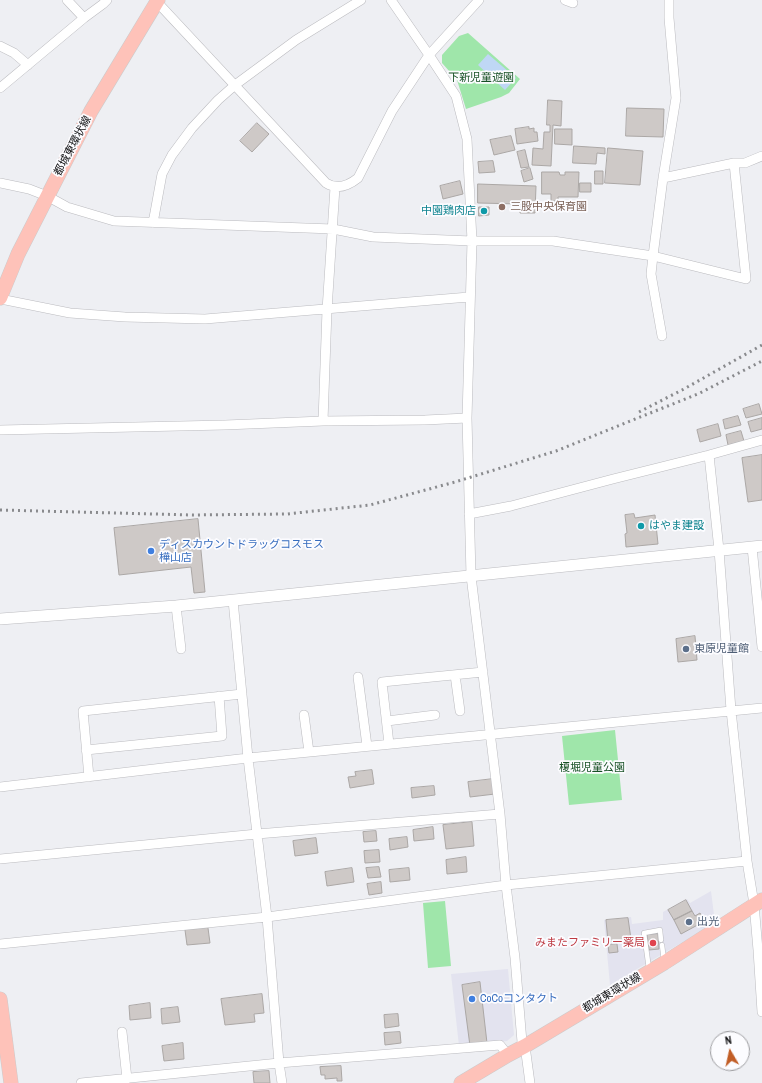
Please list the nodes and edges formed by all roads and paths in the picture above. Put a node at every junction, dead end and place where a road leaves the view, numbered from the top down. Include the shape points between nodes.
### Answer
1 (68, 0) edge
2 (107, 0) edge
3 (361, 0) edge
4 (391, 0) edge
5 (479, 0) edge
6 (669, 0) edge
7 (158, 1) edge
8 (84, 18) junction
9 (0, 46) edge
10 (429, 55) junction
11 (28, 65) junction
12 (235, 85) junction
13 (0, 88) edge
14 (762, 156) edge
15 (734, 163) junction
16 (664, 178) junction
17 (0, 183) edge
18 (336, 187) junction
19 (47, 196) junction
20 (153, 223) junction
21 (333, 229) junction
22 (472, 240) junction
23 (653, 256) junction
24 (469, 297) junction
25 (0, 298) edge
26 (327, 310) junction
27 (662, 336) dead end
28 (467, 418) junction
29 (323, 421) junction
30 (0, 430) edge
31 (762, 440) edge
32 (709, 455) junction
33 (470, 514) junction
34 (757, 546) edge
35 (719, 550) junction
36 (471, 576) junction
37 (233, 600) junction
38 (176, 606) junction
39 (0, 619) edge
40 (762, 647) edge
41 (181, 649) dead end
42 (483, 672) junction
43 (455, 675) junction
44 (358, 677) dead end
45 (242, 694) junction
46 (218, 696) junction
47 (762, 708) edge
48 (731, 710) junction
49 (460, 711) dead end
50 (304, 714) dead end
51 (435, 715) dead end
52 (387, 722) junction
53 (490, 734) junction
54 (390, 744) junction
55 (367, 746) junction
56 (86, 750) junction
57 (309, 752) junction
58 (248, 758) junction
59 (89, 777) junction
60 (0, 787) edge
61 (500, 814) junction
62 (257, 834) junction
63 (0, 859) edge
64 (747, 861) junction
65 (506, 885) junction
66 (758, 902) edge
67 (267, 917) junction
68 (0, 944) edge
69 (760, 950) edge
70 (664, 962) junction
71 (649, 971) junction
72 (0, 999) edge
73 (762, 1007) edge
74 (762, 1012) edge
75 (122, 1032) dead end
76 (525, 1046) junction
77 (508, 1055) junction
78 (279, 1063) junction
79 (128, 1080) edge
80 (11, 1083) edge
81 (81, 1083) edge
82 (282, 1083) edge
83 (461, 1083) edge
84 (530, 1083) edge

1 - 8 street
2 - 8 street
3 - 12 street via 296,40
4 - 10 street
5 - 10 street
6 - 16 street via 668,18 676,98
7 - 12 street
7 - 19 main road, 都城東環状線 via 91,111
8 - 11 street
9 - 11 street via 14,53
10 - 18 street via 392,111 358,178 346,186
10 - 22 street via 456,96 467,139
11 - 13 street
12 - 18 street via 326,183
12 - 20 street via 192,128 172,156 162,174
14 - 15 street via 745,163
15 - 16 street
15 - 23 street via 746,278
16 - 23 street
17 - 19 street
18 - 21 street
19 - 20 street via 66,207 114,221
19 - 25 main road, 都城東環状線 via 18,254
20 - 21 street
21 - 22 street via 374,237
21 - 26 street
22 - 23 street via 552,242
22 - 24 street
23 - 27 street via 651,274
24 - 26 street
24 - 28 street
25 - 26 street via 70,313 133,317 205,319
26 - 29 street
28 - 29 street
28 - 33 street
29 - 30 street
31 - 32 street
32 - 33 street via 511,506
32 - 35 street
33 - 36 street
34 - 35 street
34 - 40 street
35 - 36 street
35 - 48 street
36 - 37 street
36 - 42 street
37 - 38 street
37 - 45 street
38 - 39 street
38 - 41 street
42 - 43 street
42 - 53 street
43 - 49 street
43 - 52 street via 382,682
44 - 55 street
45 - 46 street
45 - 58 street
46 - 56 street via 83,711
46 - 56 street via 222,736
47 - 48 street
48 - 53 street
48 - 64 street
50 - 57 street
51 - 52 street
52 - 54 street
53 - 54 street
53 - 61 street
54 - 55 street
55 - 57 street
56 - 59 street
57 - 58 street
58 - 59 street
58 - 62 street
59 - 60 street
61 - 62 street
61 - 65 street
62 - 63 street
62 - 67 street
64 - 65 street
64 - 66 street
65 - 67 street
65 - 76 street via 522,1042
66 - 69 street
66 - 70 main road, 都城東環状線
67 - 68 street
67 - 78 street
69 - 73 street
70 - 71 main road, 都城東環状線
70 - 71 lane via 660,930 644,933
71 - 76 main road, 都城東環状線
72 - 80 main road
73 - 74 street
75 - 79 street
76 - 77 main road, 都城東環状線
76 - 84 street
77 - 78 street via 500,1045
77 - 83 main road, 都城東環状線
78 - 79 street
78 - 82 street
79 - 81 street

